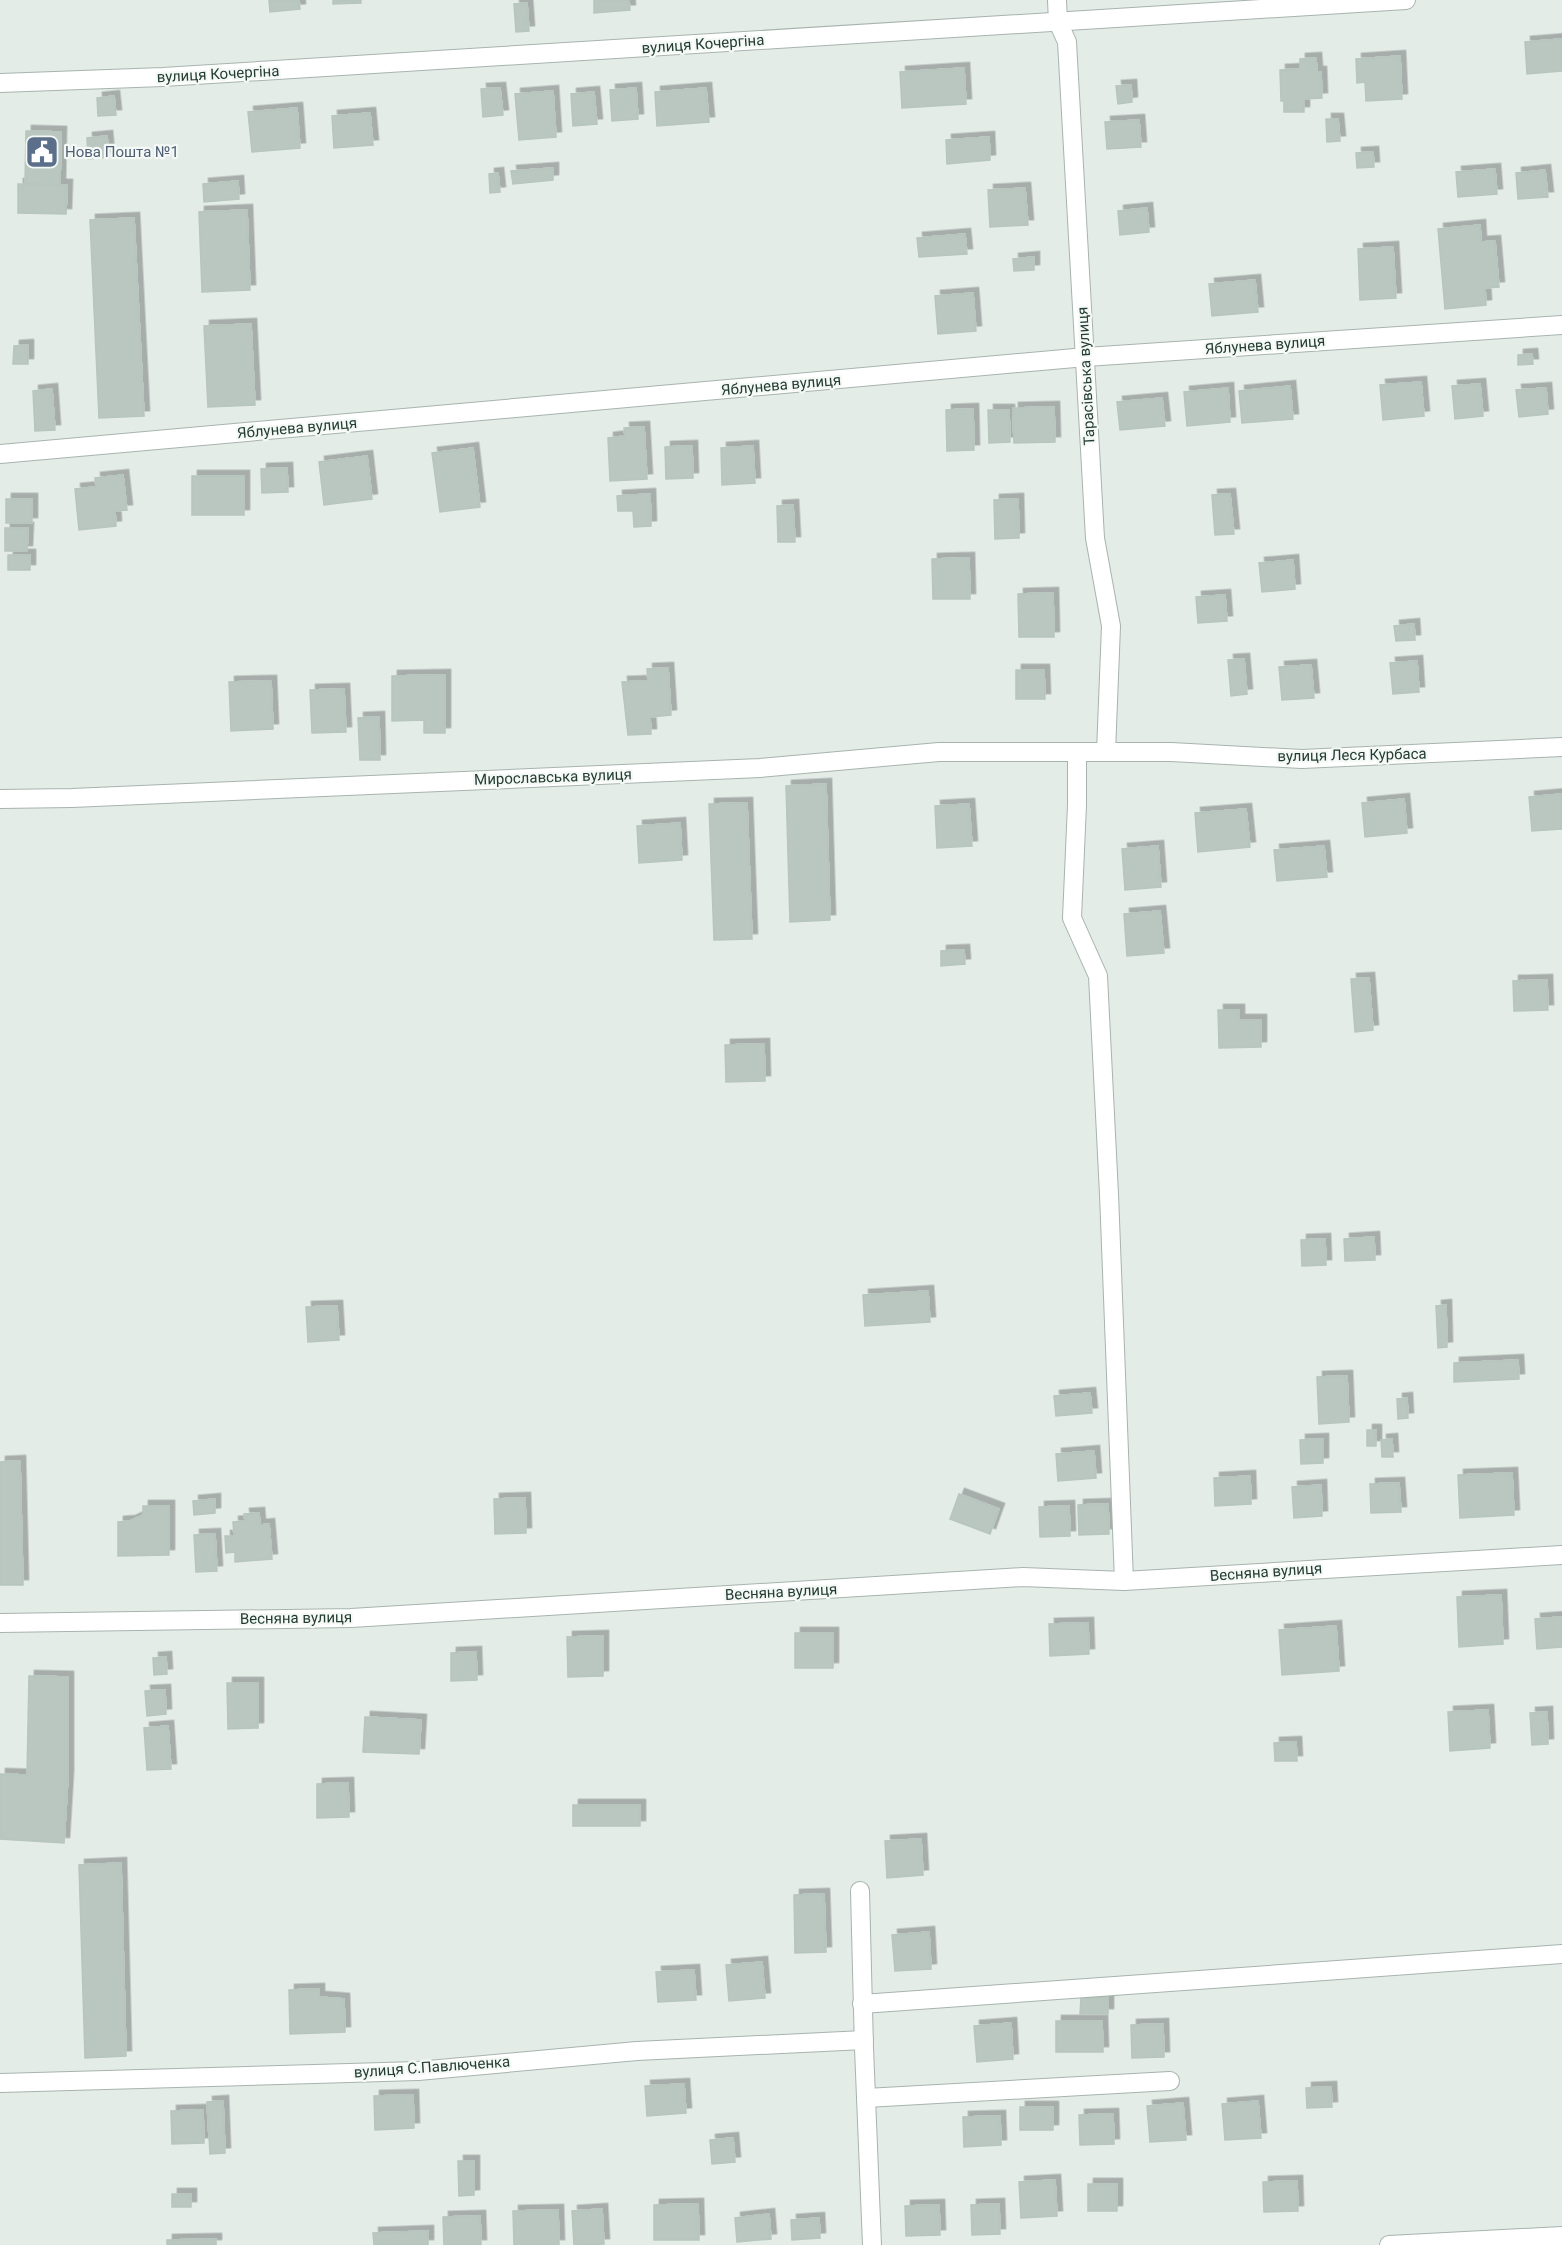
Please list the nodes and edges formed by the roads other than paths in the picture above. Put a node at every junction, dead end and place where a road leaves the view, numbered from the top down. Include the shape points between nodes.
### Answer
1 (1057, 0) edge
2 (1406, 0) edge
3 (1059, 22) junction
4 (0, 83) edge
5 (1562, 325) edge
6 (1086, 357) junction
7 (0, 454) edge
8 (1562, 747) edge
9 (1077, 752) junction
10 (1106, 752) junction
11 (0, 799) edge
12 (1562, 1555) edge
13 (1124, 1581) junction
14 (0, 1623) edge
15 (860, 1891) dead end
16 (1562, 1954) edge
17 (862, 2004) junction
18 (864, 2040) junction
19 (1170, 2081) dead end
20 (0, 2083) edge
21 (866, 2098) junction
22 (1562, 2236) edge
23 (872, 2245) edge
24 (1389, 2245) edge

1 - 3 street, Тарасівська вулиця
2 - 3 street, вулиця Кочергіна
3 - 4 street, вулиця Кочергіна via 163,77
3 - 6 street, Тарасівська вулиця via 1067,42
5 - 6 street, Яблунева вулиця
6 - 7 street, Яблунева вулиця
6 - 10 street, Тарасівська вулиця via 1095,538 1111,626
8 - 10 street, вулиця Леся Курбаса via 1302,759
9 - 10 street, Мирославська вулиця
9 - 11 street, Мирославська вулиця via 939,752 760,768
9 - 13 street via 1072,918 1098,976
12 - 13 street, Весняна вулиця
13 - 14 street, Весняна вулиця via 1023,1577 351,1618
15 - 17 street
16 - 17 street
17 - 18 street
18 - 20 street, вулиця С.Павлюченка via 637,2051 418,2071
18 - 21 street
19 - 21 street
21 - 23 street
22 - 24 street

